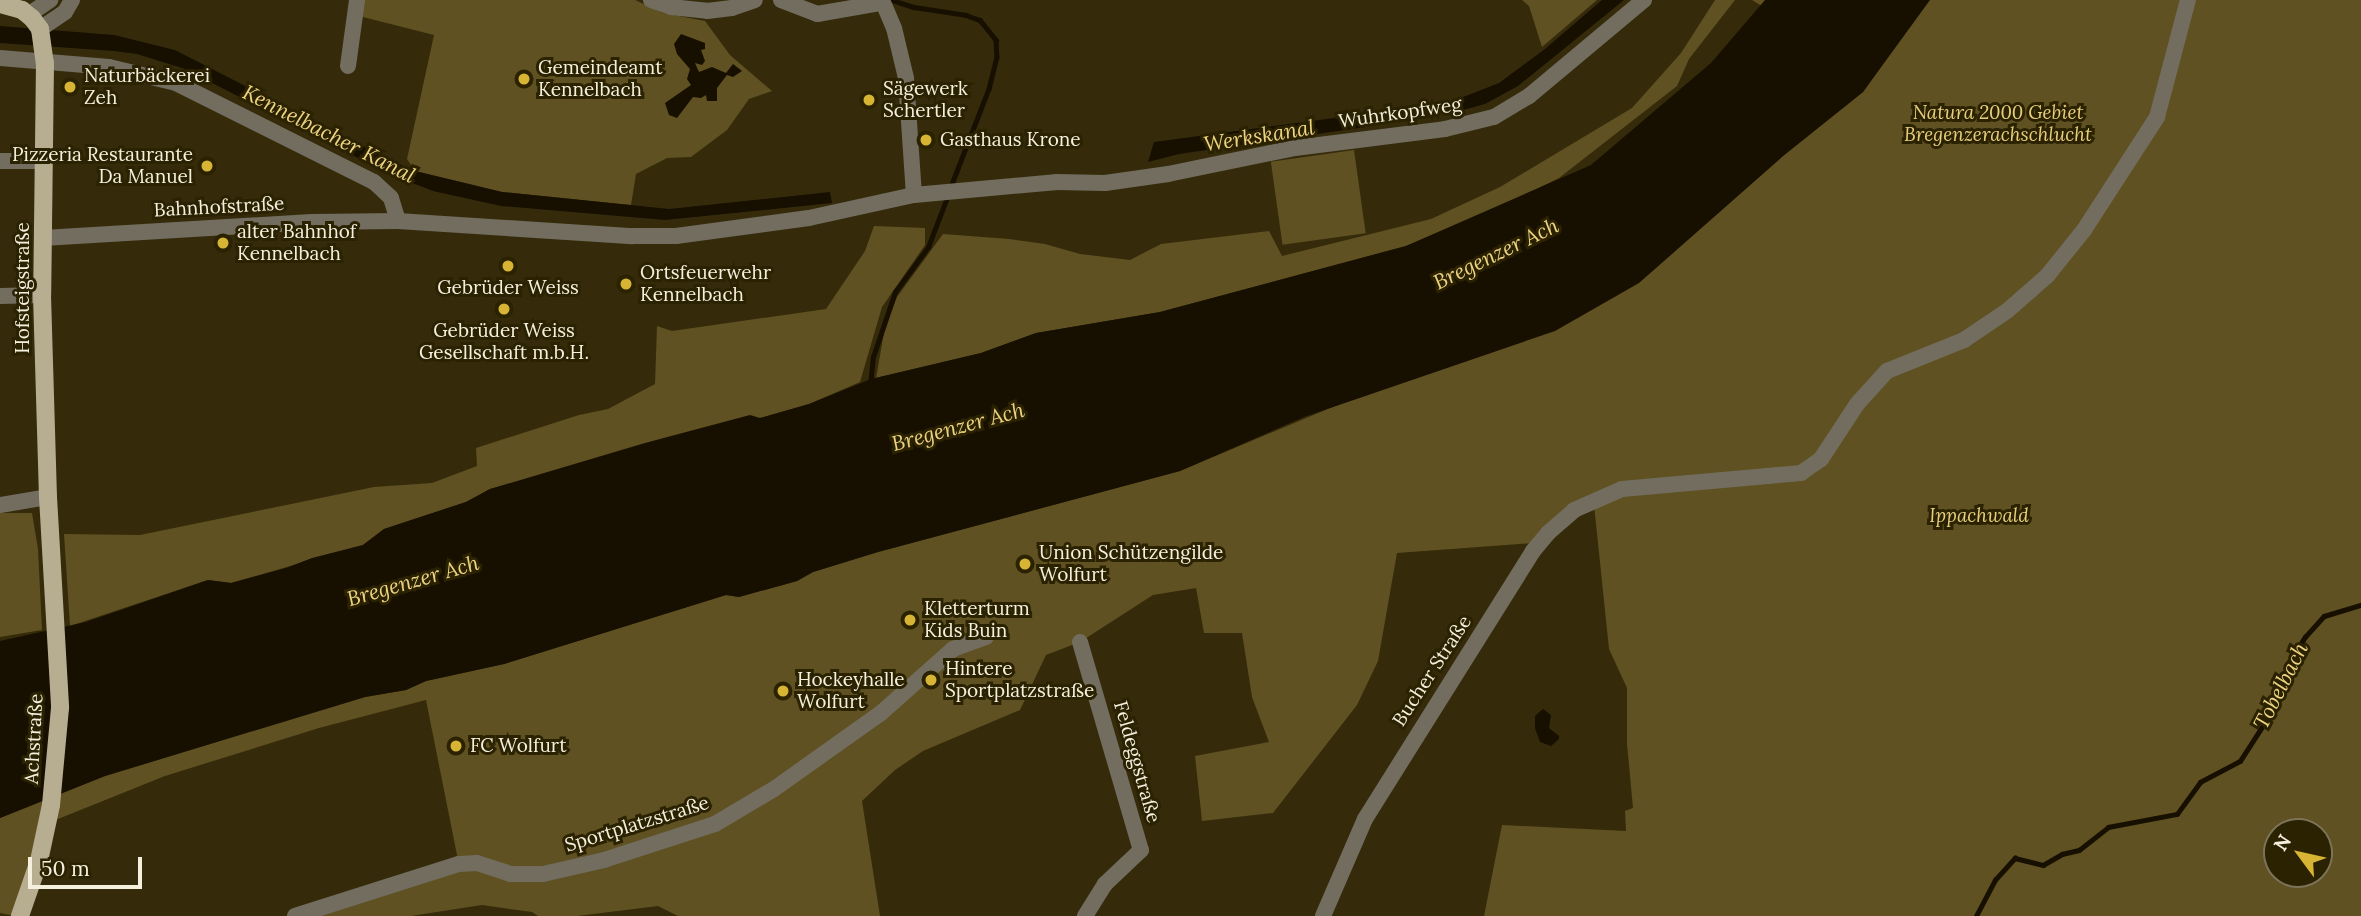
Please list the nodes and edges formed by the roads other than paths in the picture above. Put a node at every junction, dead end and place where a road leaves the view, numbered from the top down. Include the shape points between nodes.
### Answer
1 (50, 0) edge
2 (72, 0) edge
3 (357, 0) edge
4 (651, 0) edge
5 (755, 0) edge
6 (781, 0) edge
7 (1644, 0) edge
8 (2188, 0) edge
9 (881, 1) edge
10 (0, 4) edge
11 (33, 21) junction
12 (0, 58) edge
13 (45, 63) junction
14 (348, 66) dead end
15 (0, 161) edge
16 (44, 161) junction
17 (914, 195) junction
18 (398, 221) junction
19 (43, 238) junction
20 (42, 295) junction
21 (0, 296) edge
22 (48, 497) junction
23 (0, 505) edge
24 (51, 560) joint
25 (986, 637) dead end
26 (1080, 642) dead end
27 (20, 916) edge
28 (295, 916) edge
29 (1086, 916) edge
30 (1323, 916) edge

1 - 11 street
2 - 11 street via 65,12
3 - 14 street
4 - 5 street via 707,11
6 - 9 street via 817,14
7 - 17 street, Wuhrkopfweg via 1512,109 1476,123 1296,148 1118,181
8 - 30 street, Bucher Straße via 2157,117 2084,230 2047,276 2007,311 1965,341 1887,371 1857,404 1821,459 1801,473 1622,489 1574,510 1533,551 1364,819
9 - 17 street via 894,28 906,78
10 - 11 main road via 13,6
11 - 13 main road, Hofsteigstraße
12 - 13 street
13 - 16 main road, Hofsteigstraße
13 - 18 street via 148,74 211,98 386,190
15 - 16 street
16 - 19 main road, Hofsteigstraße
17 - 18 street, Bahnhofstraße via 809,218 676,236
18 - 19 street, Bahnhofstraße
19 - 20 main road, Hofsteigstraße
20 - 21 street
20 - 22 main road, Hofsteigstraße
22 - 23 street
22 - 24 main road, Hofsteigstraße
24 - 27 main road, Achstraße via 60,708 57,757 44,839
25 - 28 street, Sportplatzstraße via 953,649 881,713 774,789 715,824 604,860 543,874 510,874 477,863 459,864
26 - 29 street, Feldeggstraße via 1141,850 1105,884

